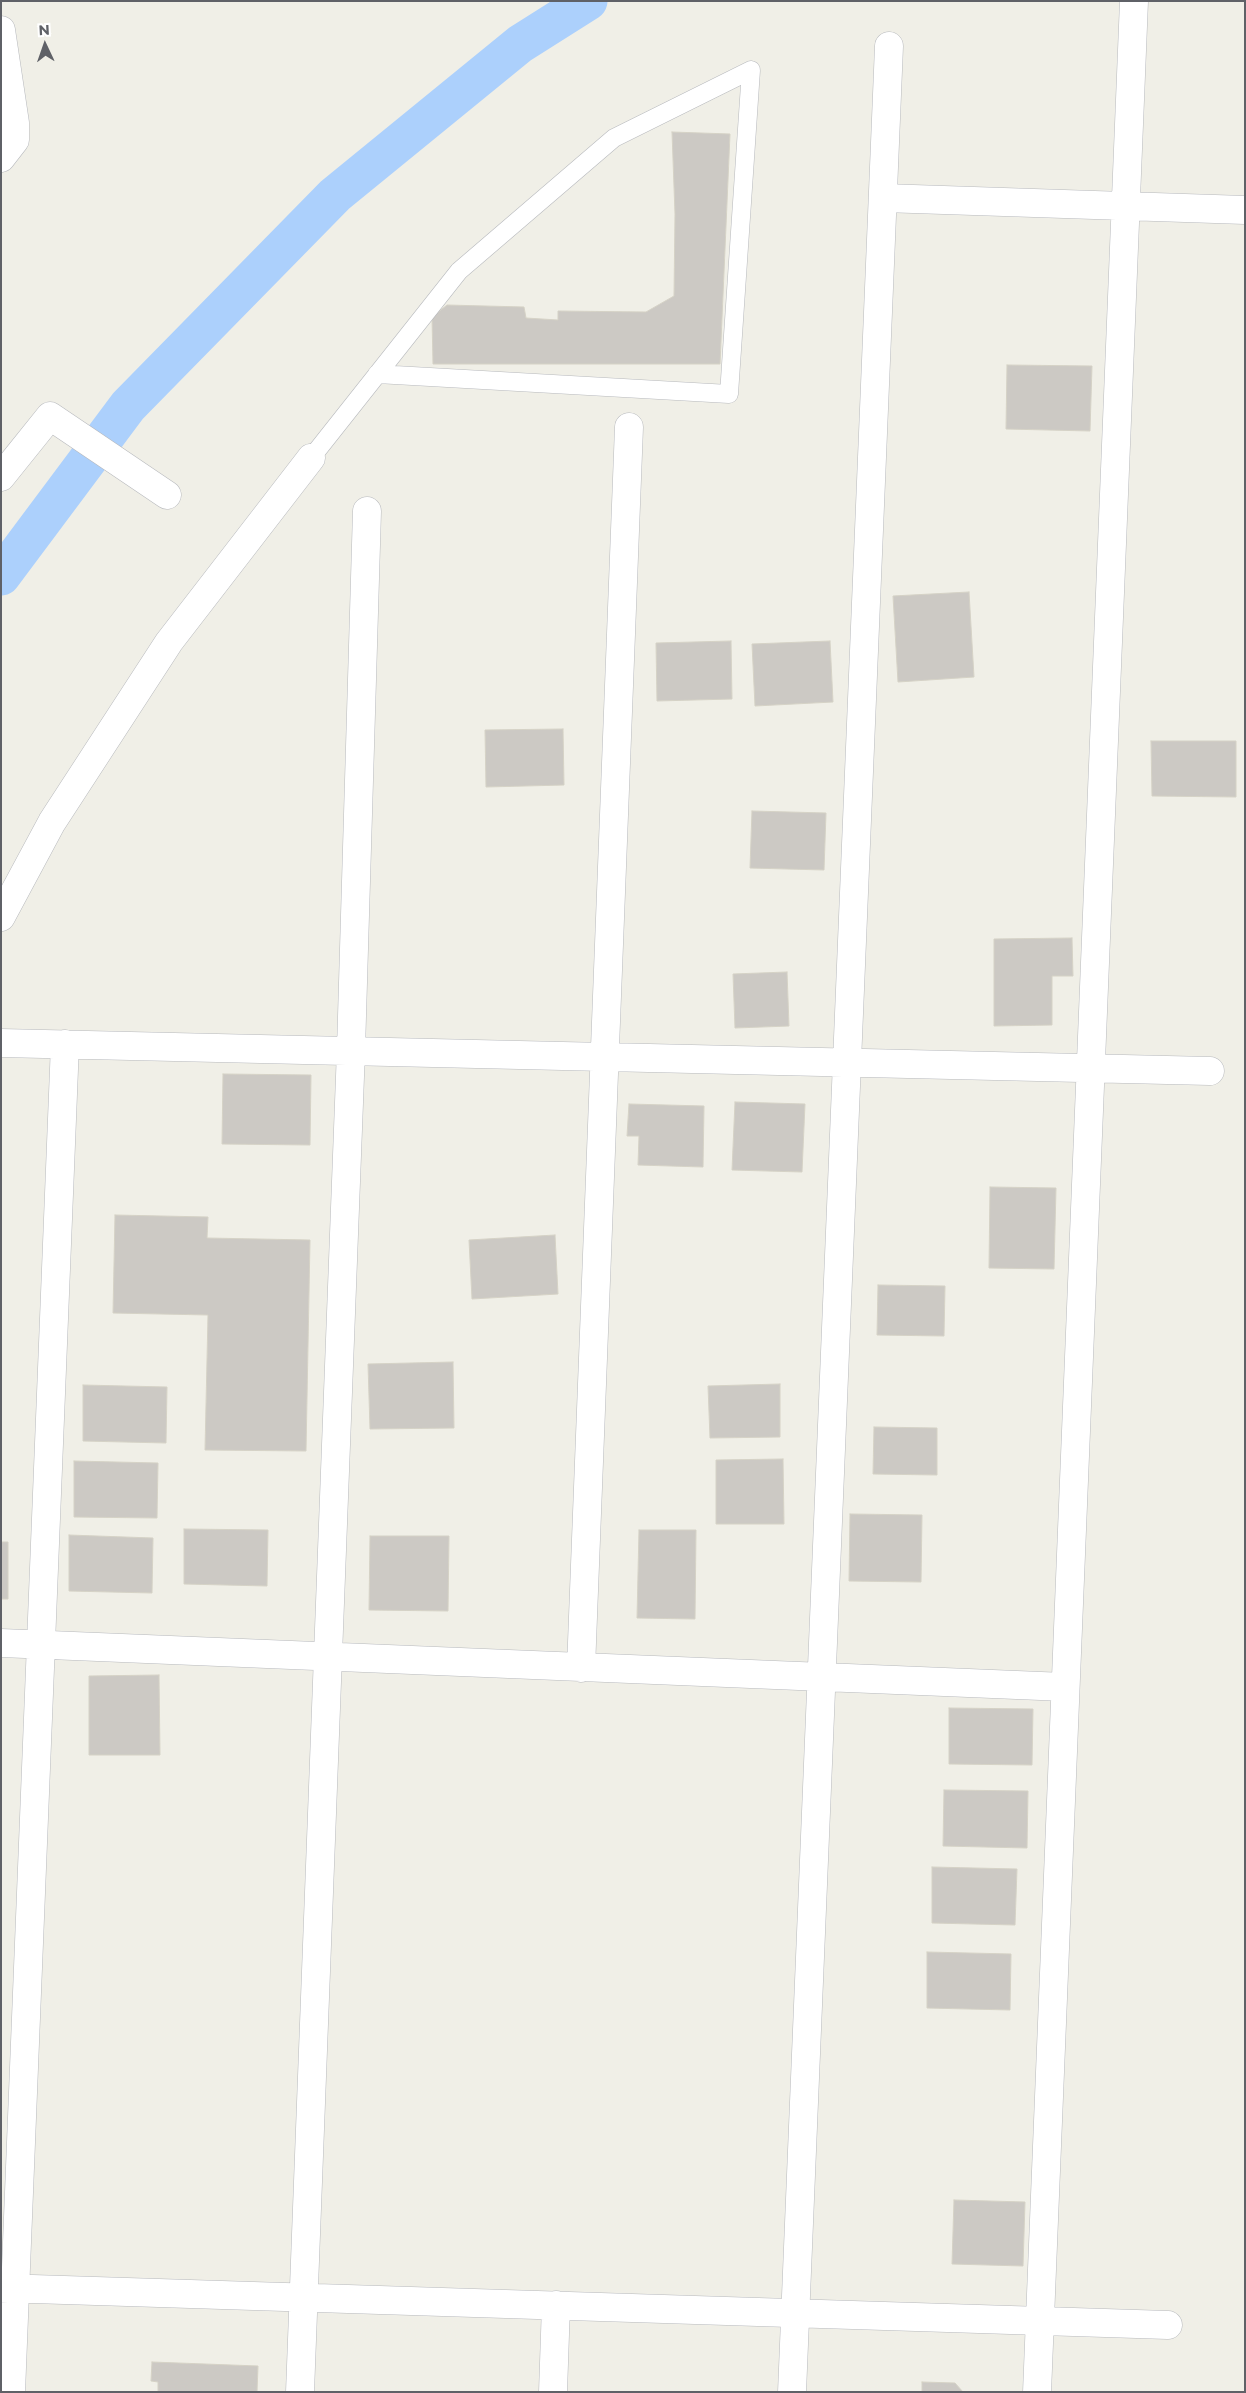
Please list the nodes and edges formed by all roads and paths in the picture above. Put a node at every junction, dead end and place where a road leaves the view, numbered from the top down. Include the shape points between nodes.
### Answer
1 (1134, 1) edge
2 (1, 30) edge
3 (889, 46) dead end
4 (1, 158) edge
5 (883, 198) junction
6 (1126, 206) junction
7 (1245, 210) edge
8 (377, 374) junction
9 (629, 427) dead end
10 (12, 449) edge
11 (311, 458) joint
12 (1, 477) edge
13 (158, 489) dead end
14 (367, 511) dead end
15 (1, 917) edge
16 (1, 1043) edge
17 (65, 1044) junction
18 (351, 1050) junction
19 (604, 1057) junction
20 (847, 1063) junction
21 (1091, 1068) junction
22 (1210, 1071) dead end
23 (1, 1643) edge
24 (41, 1646) junction
25 (328, 1656) junction
26 (581, 1668) junction
27 (821, 1677) junction
28 (1065, 1687) junction
29 (8, 2289) edge
30 (304, 2296) junction
31 (556, 2305) junction
32 (795, 2313) junction
33 (1040, 2321) junction
34 (1168, 2325) dead end
35 (11, 2392) edge
36 (300, 2392) edge
37 (553, 2392) edge
38 (792, 2392) edge
39 (1037, 2392) edge

1 - 6 street
2 - 4 street via 15,123 14,140
3 - 5 street
5 - 6 street
5 - 20 street
6 - 7 street
6 - 21 street
8 - 8 lane via 729,394 751,70 614,138 459,271
8 - 11 lane
9 - 19 street
10 - 12 street
10 - 13 street via 50,416
11 - 15 street via 169,642 52,822
14 - 18 street
16 - 17 street
17 - 18 street
17 - 24 street
18 - 19 street
18 - 25 street
19 - 20 street
19 - 26 street
20 - 21 street
20 - 27 street
21 - 22 street
21 - 28 street
23 - 24 street
24 - 25 street
24 - 29 street
25 - 26 street
25 - 30 street
26 - 27 street
27 - 28 street
27 - 32 street
28 - 33 street
29 - 30 street
29 - 35 street
30 - 31 street
30 - 36 street
31 - 32 street
31 - 37 street
32 - 33 street
32 - 38 street
33 - 34 street
33 - 39 street

